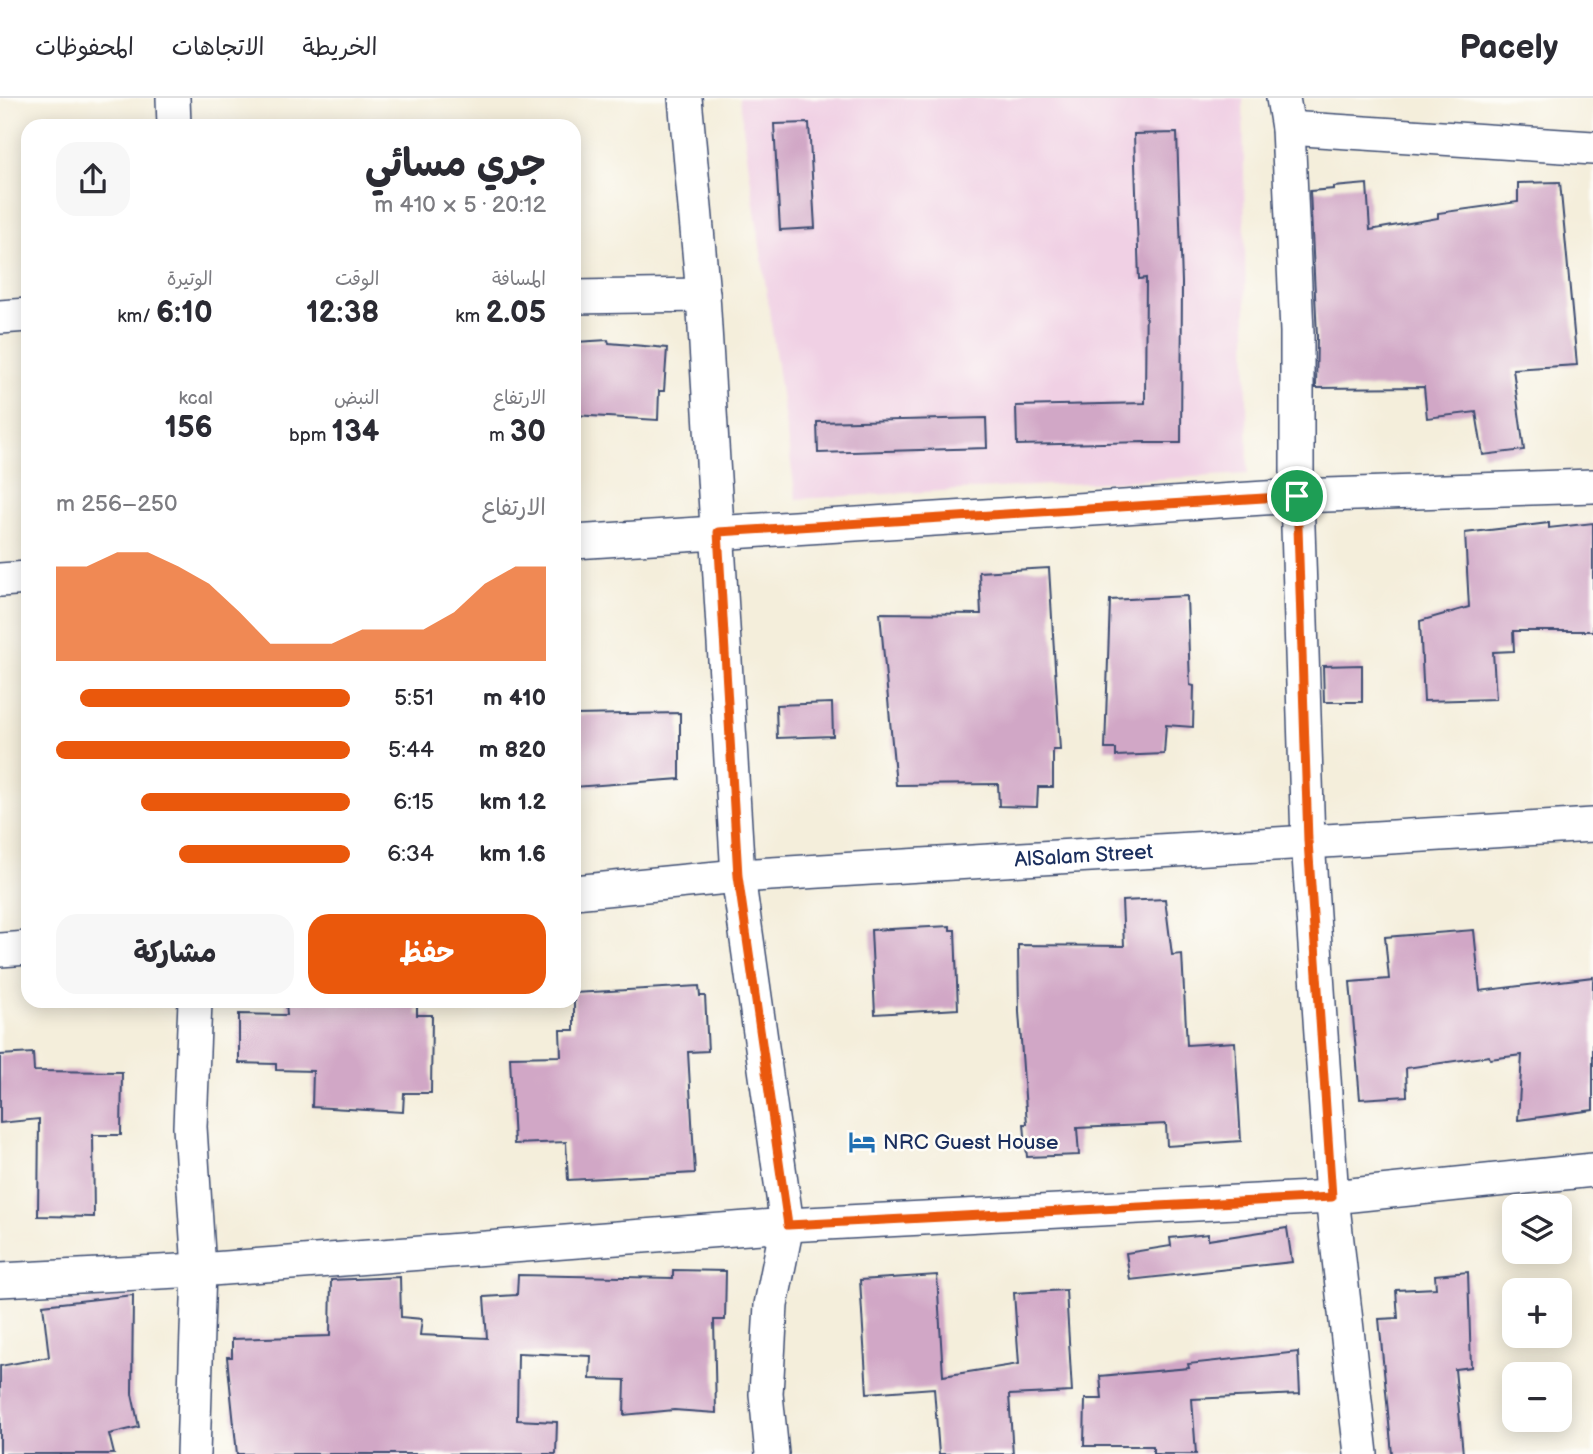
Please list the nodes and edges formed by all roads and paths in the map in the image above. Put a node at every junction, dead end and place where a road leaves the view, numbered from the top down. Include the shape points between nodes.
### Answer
1 (173, 98) edge
2 (685, 98) edge
3 (1285, 113) edge
4 (174, 119) edge
5 (1593, 148) edge
6 (703, 295) junction
7 (581, 298) edge
8 (21, 316) edge
9 (0, 317) edge
10 (1593, 486) edge
11 (1297, 496) junction
12 (718, 532) junction
13 (581, 542) edge
14 (21, 578) edge
15 (0, 580) edge
16 (1593, 825) edge
17 (1308, 841) junction
18 (738, 876) junction
19 (581, 891) edge
20 (21, 948) edge
21 (0, 950) edge
22 (195, 1008) edge
23 (1593, 1170) edge
24 (1332, 1197) junction
25 (788, 1225) junction
26 (199, 1270) junction
27 (0, 1280) edge
28 (193, 1454) edge
29 (772, 1454) edge
30 (1361, 1454) edge

1 - 4 street
2 - 6 street
3 - 5 street
3 - 11 street via 1297,332
6 - 7 street
6 - 12 street
8 - 9 street
10 - 11 street
11 - 12 street
11 - 17 street
12 - 13 street
12 - 18 street
14 - 15 street
16 - 17 street, AlSalam Street
17 - 18 street, AlSalam Street
17 - 24 street
18 - 19 street, AlSalam Street
18 - 25 street
20 - 21 street
22 - 26 street via 190,1127
23 - 24 street
24 - 25 street
24 - 30 street
25 - 26 street
25 - 29 street via 771,1306 765,1394
26 - 27 street
26 - 28 street

